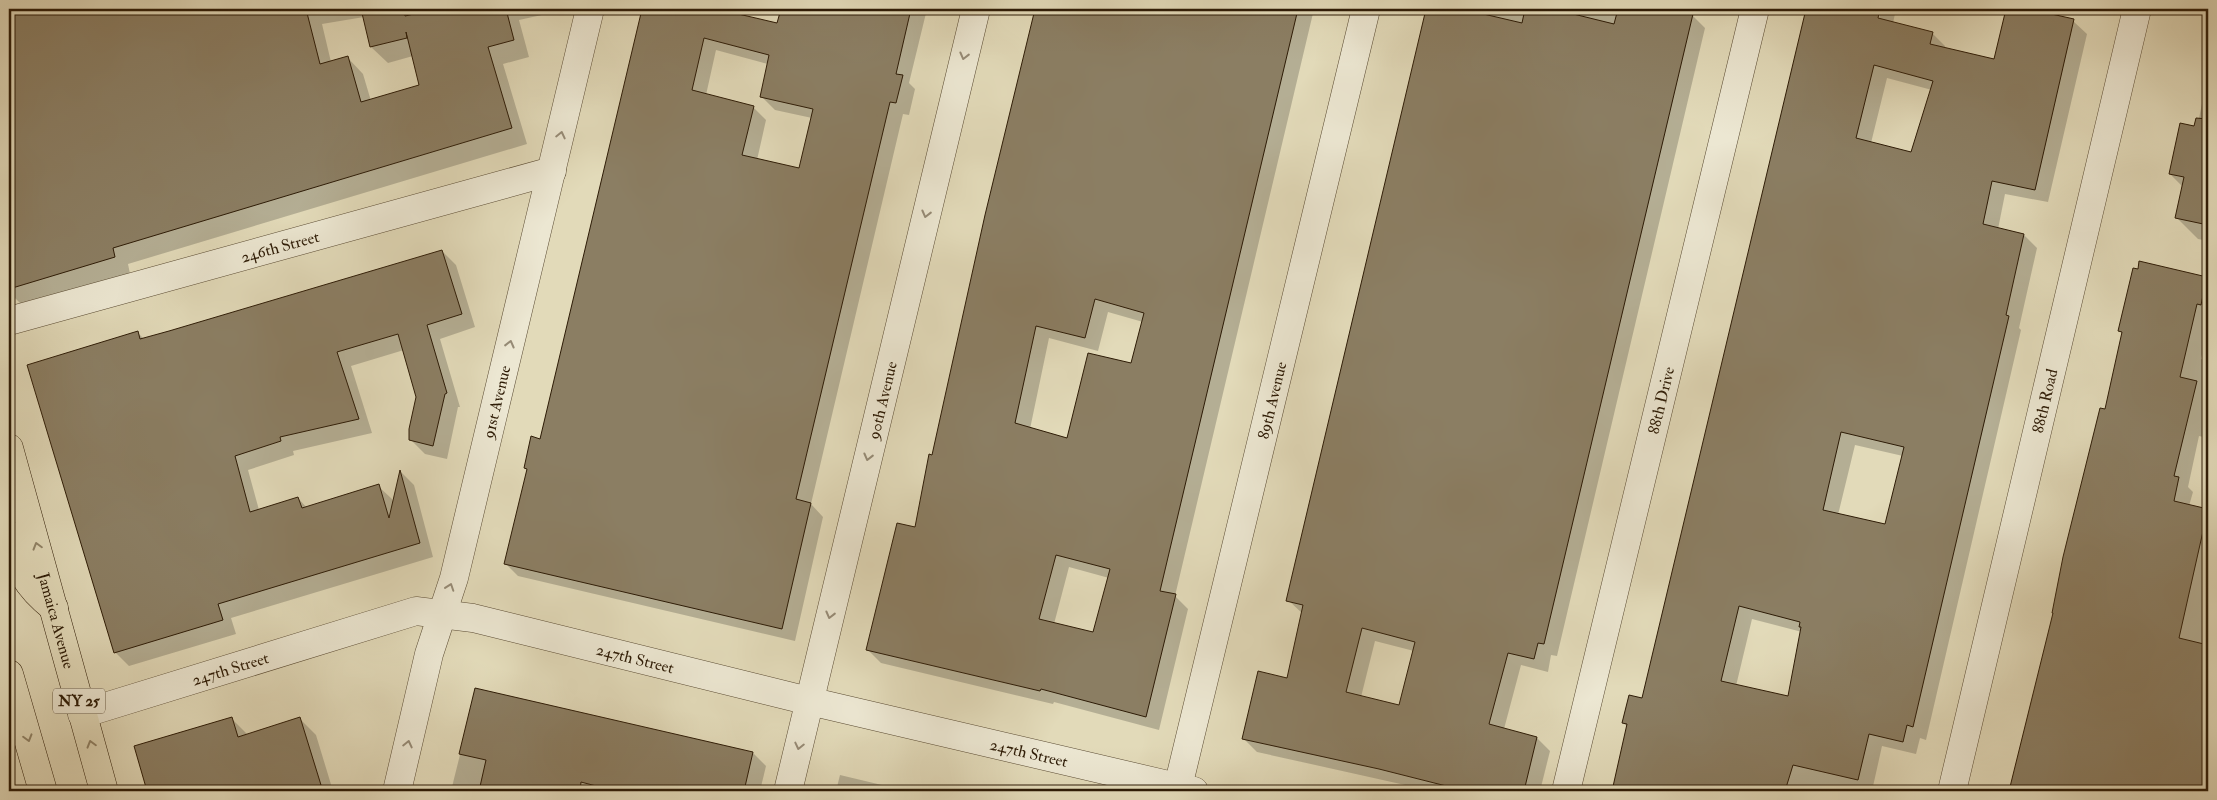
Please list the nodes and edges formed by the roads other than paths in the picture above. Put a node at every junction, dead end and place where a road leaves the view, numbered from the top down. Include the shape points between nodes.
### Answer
1 (590, 9) edge
2 (976, 9) edge
3 (1366, 9) edge
4 (1755, 9) edge
5 (2137, 9) edge
6 (552, 171) junction
7 (9, 320) edge
8 (9, 448) edge
9 (9, 535) edge
10 (56, 609) junction
11 (442, 612) junction
12 (9, 674) edge
13 (809, 701) junction
14 (82, 714) junction
15 (1183, 790) edge
16 (43, 791) edge
17 (104, 791) edge
18 (397, 791) edge
19 (788, 791) edge
20 (1566, 791) edge
21 (1952, 791) edge

6 -> 1 street, 91st Avenue
2 -> 13 street, 90th Avenue
3 - 15 street, 89th Avenue
4 - 20 street, 88th Drive
5 - 21 street, 88th Road
6 - 7 street, 246th Street
11 -> 6 street, 91st Avenue via 454,578
10 -> 8 main road, Jamaica Avenue / NY 25
9 - 10 main road via 14,556 25,578 35,593
10 - 14 main road, Jamaica Avenue / NY 25
11 - 13 street, 247th Street
11 - 14 street, 247th Street via 416,611
18 -> 11 street, 91st Avenue
12 -> 16 main road
13 - 15 street, 247th Street
13 -> 19 street, 90th Avenue
17 -> 14 main road, Jamaica Avenue / NY 25

